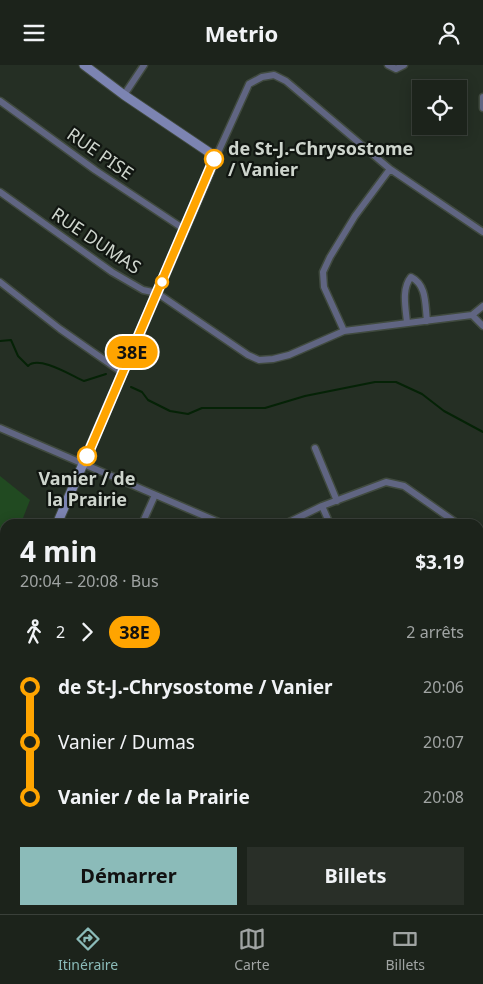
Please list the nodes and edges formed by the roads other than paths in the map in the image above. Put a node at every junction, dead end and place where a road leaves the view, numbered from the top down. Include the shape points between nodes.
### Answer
1 (84, 65) edge
2 (144, 65) edge
3 (388, 65) edge
4 (404, 65) edge
5 (124, 95) junction
6 (483, 97) edge
7 (0, 101) edge
8 (483, 108) edge
9 (216, 157) junction
10 (390, 169) junction
11 (0, 192) edge
12 (184, 229) junction
13 (483, 232) edge
14 (0, 281) edge
15 (157, 293) junction
16 (483, 306) edge
17 (472, 315) junction
18 (427, 321) junction
19 (407, 323) junction
20 (483, 326) edge
21 (344, 331) junction
22 (123, 373) junction
23 (0, 428) edge
24 (316, 448) dead end
25 (83, 464) junction
26 (155, 495) junction
27 (338, 501) junction
28 (322, 506) junction
29 (59, 519) edge
30 (144, 519) edge
31 (210, 519) edge
32 (295, 519) edge
33 (328, 519) edge
34 (451, 519) edge

1 - 5 street
2 - 5 street
3 - 4 street via 396,69
5 - 9 street
6 - 8 street
7 - 12 street, RUE PISE
9 - 10 street via 249,84 274,75 286,81
9 - 12 street
10 - 13 street
10 - 21 street via 355,216 323,271 324,287
11 - 15 street, RUE DUMAS via 112,272 143,290
12 - 15 street
14 - 22 street
15 - 21 street, RUE DUMAS via 259,360 289,355
15 - 22 street
16 - 17 street
17 - 18 street, RUE DUMAS
17 - 20 street
18 - 19 street, RUE DUMAS
18 - 19 street via 423,289 418,280 411,277 404,295
19 - 21 street, RUE DUMAS
22 - 25 street
23 - 25 street
24 - 27 street
25 - 26 street
25 - 29 street
26 - 30 street
26 - 31 street
27 - 28 street
27 - 34 street via 386,482 404,486
28 - 32 street
28 - 33 street

